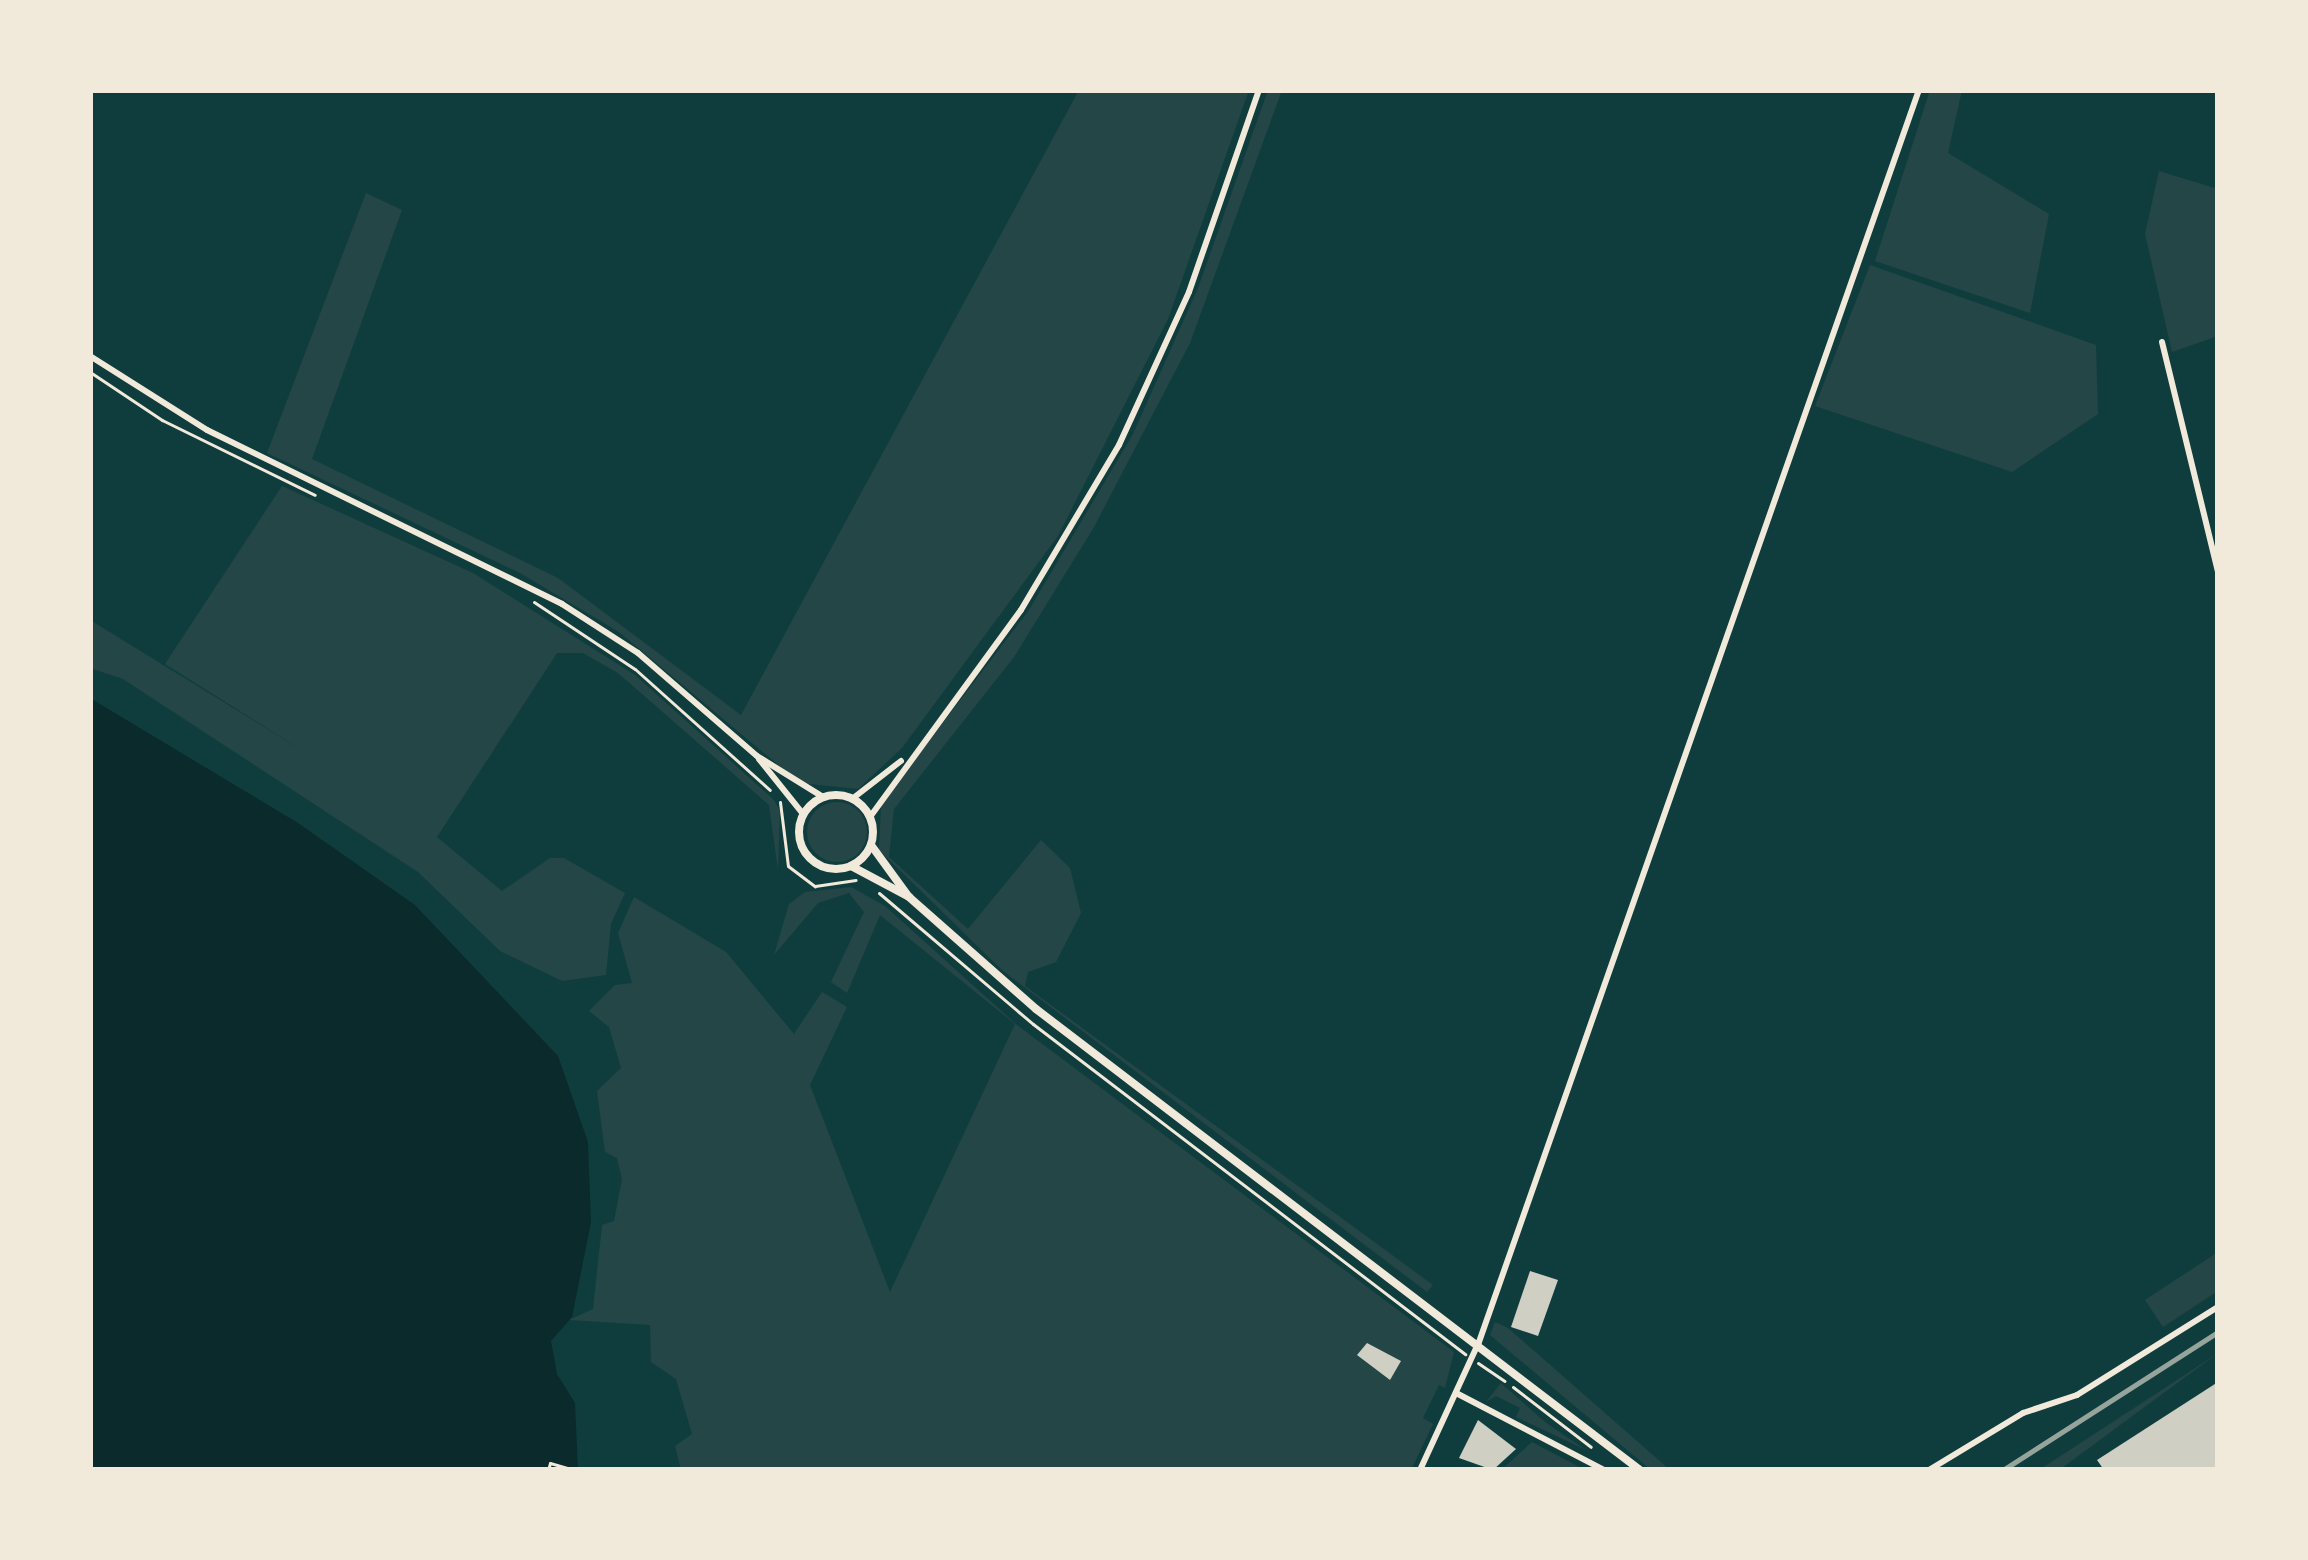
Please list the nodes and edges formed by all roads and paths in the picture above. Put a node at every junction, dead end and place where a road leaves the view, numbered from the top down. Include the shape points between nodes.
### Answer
1 (1259, 90) edge
2 (1919, 90) edge
3 (2162, 342) dead end
4 (90, 356) edge
5 (90, 371) edge
6 (324, 499) dead end
7 (2218, 572) edge
8 (528, 598) dead end
9 (908, 755) junction
10 (757, 756) junction
11 (824, 797) junction
12 (852, 799) junction
13 (803, 814) junction
14 (870, 817) junction
15 (871, 845) junction
16 (851, 866) junction
17 (908, 898) junction
18 (2218, 1306) edge
19 (1479, 1342) junction
20 (1472, 1359) junction
21 (1457, 1394) junction
22 (1604, 1456) dead end
23 (548, 1470) edge
24 (574, 1470) edge
25 (1420, 1470) edge
26 (1604, 1470) edge
27 (1640, 1470) edge
28 (1929, 1470) edge

1 - 9 street via 1189,292 1119,445 1021,610
2 - 19 street
3 - 7 street
4 - 10 street via 207,430 562,604 638,652
5 - 6 path via 162,420
8 - 20 path via 635,669 773,792 782,806 788,866 815,886 867,882 1033,1024
9 - 12 street
9 - 14 street
10 - 11 street
10 - 13 street
11 - 12 main road
11 - 13 main road
12 - 14 main road
13 - 16 main road via 800,841 809,858 826,868
14 - 15 main road
15 - 16 main road
15 - 17 main road
16 - 17 main road
17 - 19 main road via 1036,1009
18 - 28 street via 2077,1395 2023,1413
19 - 20 street
19 - 27 main road
20 - 21 street
20 - 22 path
21 - 25 street
21 - 26 street
23 - 24 path via 550,1463

